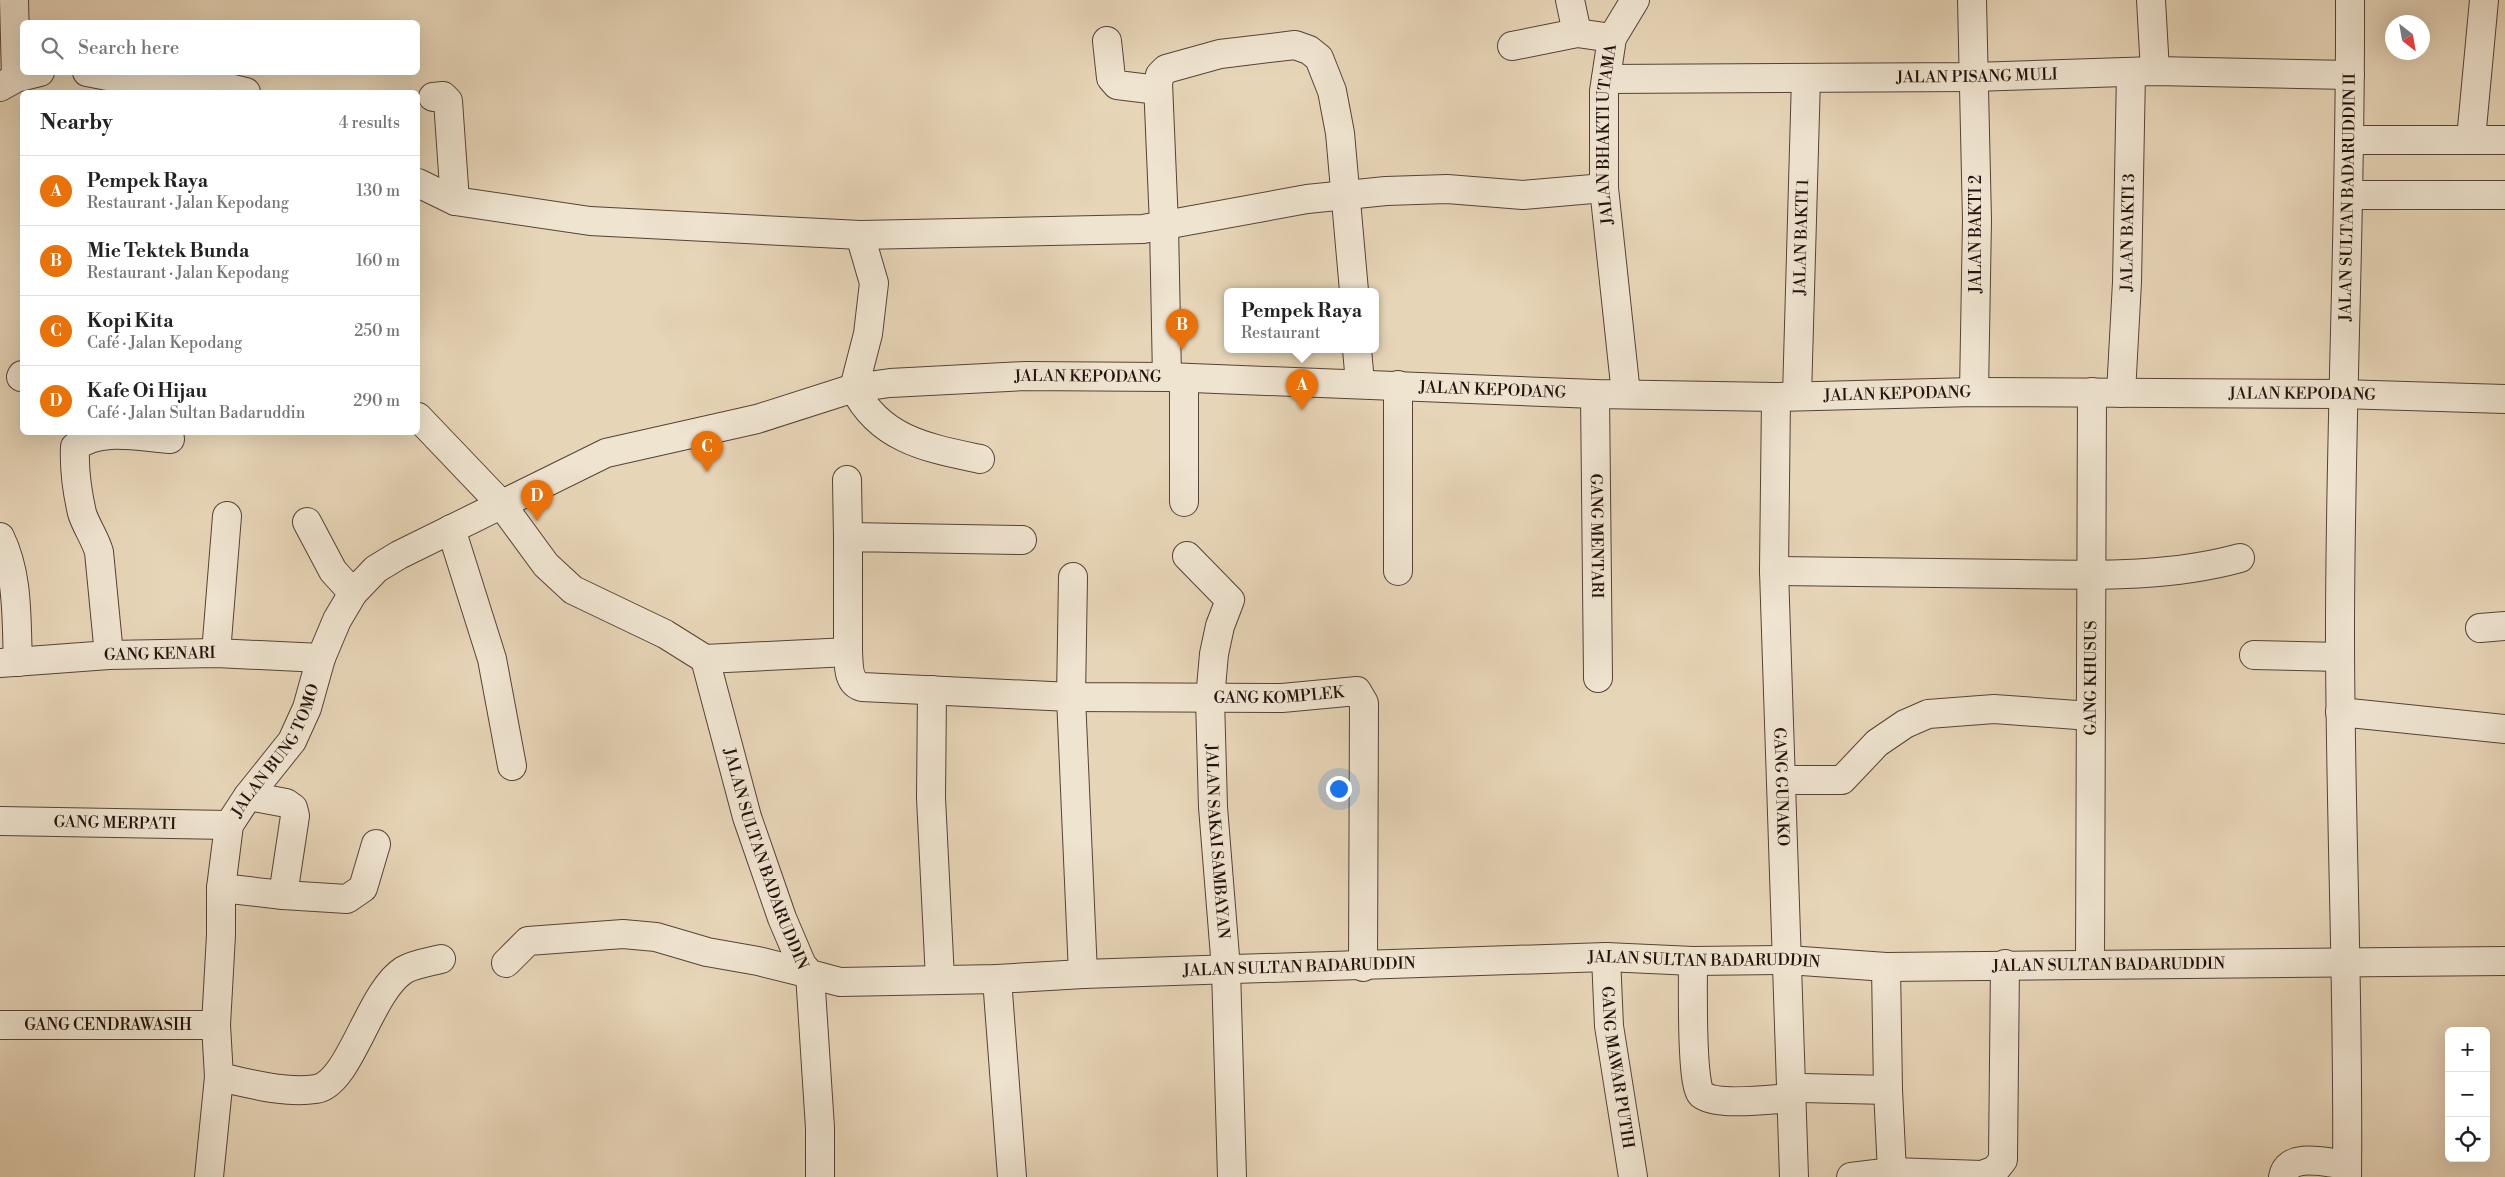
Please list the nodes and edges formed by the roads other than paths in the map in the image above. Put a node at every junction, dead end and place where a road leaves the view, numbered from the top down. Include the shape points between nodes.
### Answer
1 (14, 0) edge
2 (1570, 0) edge
3 (1635, 0) edge
4 (1972, 0) edge
5 (2151, 0) edge
6 (2350, 0) edge
7 (2484, 0) edge
8 (1577, 33) junction
9 (1612, 38) junction
10 (1106, 41) dead end
11 (1512, 46) dead end
12 (2143, 71) junction
13 (97, 75) edge
14 (2350, 75) junction
15 (1974, 77) junction
16 (1806, 78) junction
17 (19, 79) edge
18 (1606, 79) junction
19 (133, 86) edge
20 (238, 90) edge
21 (1158, 90) junction
22 (433, 97) dead end
23 (2471, 139) junction
24 (2349, 140) junction
25 (2505, 140) edge
26 (420, 184) edge
27 (1604, 188) junction
28 (1347, 195) junction
29 (2348, 195) junction
30 (2505, 195) edge
31 (455, 201) junction
32 (1164, 224) junction
33 (860, 236) junction
34 (1354, 288) edge
35 (1358, 353) edge
36 (1176, 378) junction
37 (1360, 383) junction
38 (1398, 385) junction
39 (854, 388) junction
40 (1974, 392) junction
41 (2092, 392) junction
42 (2121, 393) junction
43 (1594, 394) junction
44 (1626, 394) junction
45 (2342, 394) junction
46 (1787, 397) junction
47 (2505, 399) edge
48 (420, 419) edge
49 (170, 439) dead end
50 (980, 458) dead end
51 (847, 480) dead end
52 (1184, 502) dead end
53 (502, 505) junction
54 (227, 516) dead end
55 (307, 522) dead end
56 (451, 529) junction
57 (0, 537) edge
58 (848, 537) junction
59 (1022, 540) dead end
60 (1188, 556) dead end
61 (2240, 558) dead end
62 (1398, 570) dead end
63 (1774, 571) junction
64 (2090, 575) junction
65 (1072, 577) dead end
66 (353, 593) junction
67 (848, 652) junction
68 (216, 653) junction
69 (109, 655) junction
70 (2254, 655) dead end
71 (2340, 657) junction
72 (321, 658) junction
73 (705, 659) junction
74 (9, 662) edge
75 (1598, 678) dead end
76 (932, 690) junction
77 (1071, 697) junction
78 (1210, 699) junction
79 (2340, 712) junction
80 (2091, 716) junction
81 (2505, 729) edge
82 (512, 766) dead end
83 (1781, 780) junction
84 (248, 796) junction
85 (0, 821) edge
86 (229, 825) junction
87 (376, 844) dead end
88 (221, 888) junction
89 (283, 896) junction
90 (1606, 957) junction
91 (441, 959) dead end
92 (1788, 960) junction
93 (1694, 961) junction
94 (2505, 961) edge
95 (506, 963) dead end
96 (2090, 963) junction
97 (2347, 963) junction
98 (2005, 964) junction
99 (1363, 966) junction
100 (1886, 967) junction
101 (1226, 970) junction
102 (810, 974) junction
103 (1083, 974) junction
104 (940, 979) junction
105 (997, 979) junction
106 (0, 1025) edge
107 (216, 1025) junction
108 (218, 1077) junction
109 (1888, 1090) junction
110 (1797, 1093) junction
111 (2347, 1171) edge
112 (1892, 1172) junction
113 (209, 1177) edge
114 (820, 1177) edge
115 (1012, 1177) edge
116 (1232, 1177) edge
117 (1633, 1177) edge
118 (1794, 1177) edge
119 (1850, 1177) edge
120 (2283, 1177) edge

1 - 17 street
2 - 8 street
3 - 9 street, JALAN BHAKTI UTAMA
4 - 15 street, JALAN BAKTI 2
5 - 12 street, JALAN BAKTI 3
6 - 14 street, JALAN SULTAN BADARUDDIN II
7 - 23 street
8 - 9 street
8 - 11 street
9 - 18 street, JALAN BHAKTI UTAMA
10 - 21 street via 1111,78 1118,85
12 - 14 street, JALAN PISANG MULI
12 - 15 street, JALAN PISANG MULI
12 - 42 street, JALAN BAKTI 3
13 - 19 street
14 - 24 street, JALAN SULTAN BADARUDDIN II
15 - 16 street, JALAN PISANG MULI
15 - 40 street, JALAN BAKTI 2 via 1977,220
16 - 18 street, JALAN PISANG MULI
16 - 46 street, JALAN BAKTI 1
18 - 27 street, JALAN BHAKTI UTAMA
19 - 20 street via 205,82
21 - 28 street via 1160,75 1166,70 1220,54 1295,45 1309,50 1320,58 1332,91
21 - 32 street
22 - 31 street via 446,98 450,108
23 - 24 street
23 - 25 street
24 - 29 street, JALAN SULTAN BADARUDDIN II
26 - 31 street
27 - 28 street via 1523,195 1446,189
27 - 44 street, JALAN BHAKTI UTAMA
28 - 32 street
28 - 34 street
29 - 30 street
29 - 45 street, JALAN SULTAN BADARUDDIN II
31 - 33 street via 590,221
32 - 33 street via 1143,229
32 - 36 street
33 - 39 street via 874,284 868,334
35 - 37 street
36 - 37 street, JALAN KEPODANG
36 - 39 street, JALAN KEPODANG via 1025,376
36 - 52 street
37 - 38 street, JALAN KEPODANG
38 - 43 street, JALAN KEPODANG
38 - 62 street
39 - 50 street via 878,421 898,436 936,450
39 - 53 street, JALAN KEPODANG via 758,419 606,453
40 - 41 street, JALAN KEPODANG
40 - 46 street, JALAN KEPODANG
41 - 42 street, JALAN KEPODANG
41 - 64 street, GANG KHUSUS
42 - 45 street, JALAN KEPODANG
43 - 44 street, JALAN KEPODANG
43 - 75 street, GANG MENTARI
44 - 46 street, JALAN KEPODANG
45 - 47 street, JALAN KEPODANG
45 - 71 street, JALAN SULTAN BADARUDDIN II
46 - 63 street, GANG GUNAKO
48 - 53 street
49 - 69 street via 102,435 83,440 74,447 83,514 99,552
51 - 58 street, GANG KOMPLEK
53 - 56 street, JALAN BUNG TOMO
53 - 73 street via 546,566 574,590 687,645
54 - 68 street
55 - 66 street via 332,571
56 - 66 street, JALAN BUNG TOMO via 376,569
56 - 82 street via 492,659
57 - 74 street via 8,552 15,580
58 - 59 street
58 - 67 street, GANG KOMPLEK
60 - 78 street, JALAN SAKAI SAMBAYAN via 1230,600 1214,654
61 - 64 street via 2160,573
63 - 64 street
63 - 83 street, GANG GUNAKO
64 - 80 street, GANG KHUSUS
65 - 77 street
66 - 72 street, JALAN BUNG TOMO
67 - 73 street
67 - 76 street, GANG KOMPLEK via 850,676 858,686
68 - 69 street, GANG KENARI
68 - 72 street, GANG KENARI
69 - 74 street, GANG KENARI
70 - 71 street
71 - 79 street, JALAN SULTAN BADARUDDIN II
72 - 84 street, JALAN BUNG TOMO via 307,708 292,740
73 - 102 street, JALAN SULTAN BADARUDDIN via 747,817 782,918 802,965
76 - 77 street, GANG KOMPLEK
76 - 104 street via 930,798
77 - 78 street, GANG KOMPLEK
77 - 103 street
78 - 99 street, GANG KOMPLEK via 1282,698 1356,691 1364,700
78 - 101 street, JALAN SAKAI SAMBAYAN via 1213,807
79 - 81 street
79 - 97 street, JALAN SULTAN BADARUDDIN II
80 - 83 street via 1994,708 1928,714 1905,724 1877,743 1842,780
80 - 96 street, GANG KHUSUS
83 - 92 street, GANG GUNAKO
84 - 86 street, JALAN BUNG TOMO
84 - 89 street via 286,804 295,816
85 - 86 street, GANG MERPATI
86 - 88 street, JALAN BUNG TOMO
87 - 89 street via 363,888 356,895 347,899
88 - 89 street
88 - 107 street, JALAN BUNG TOMO
90 - 93 street, JALAN SULTAN BADARUDDIN
90 - 99 street, JALAN SULTAN BADARUDDIN
90 - 117 street, GANG MAWAR PUTIH via 1609,1026
91 - 108 street via 405,969 394,978 353,1045 347,1064 337,1078 318,1089 275,1088
92 - 93 street, JALAN SULTAN BADARUDDIN
92 - 100 street, JALAN SULTAN BADARUDDIN
92 - 110 street, GANG GUNAKO
93 - 110 street via 1695,1067 1701,1094 1729,1101
94 - 97 street, JALAN SULTAN BADARUDDIN
95 - 102 street via 528,941 623,934 656,937 707,952
96 - 97 street, JALAN SULTAN BADARUDDIN
96 - 98 street, JALAN SULTAN BADARUDDIN
97 - 111 street, JALAN SULTAN BADARUDDIN II
98 - 100 street, JALAN SULTAN BADARUDDIN
98 - 112 street via 2003,1160 1995,1170 1982,1175
99 - 101 street, JALAN SULTAN BADARUDDIN
100 - 109 street
101 - 103 street, JALAN SULTAN BADARUDDIN
101 - 116 street, JALAN SAKAI SAMBAYAN
102 - 104 street, JALAN SULTAN BADARUDDIN via 840,982
102 - 114 street
103 - 105 street, JALAN SULTAN BADARUDDIN
104 - 105 street, JALAN SULTAN BADARUDDIN
105 - 115 street
106 - 107 street, GANG CENDRAWASIH
107 - 108 street, JALAN BUNG TOMO
108 - 113 street, JALAN BUNG TOMO
109 - 110 street
109 - 112 street
110 - 118 street, GANG GUNAKO
111 - 120 street via 2296,1162 2288,1166
112 - 119 street

